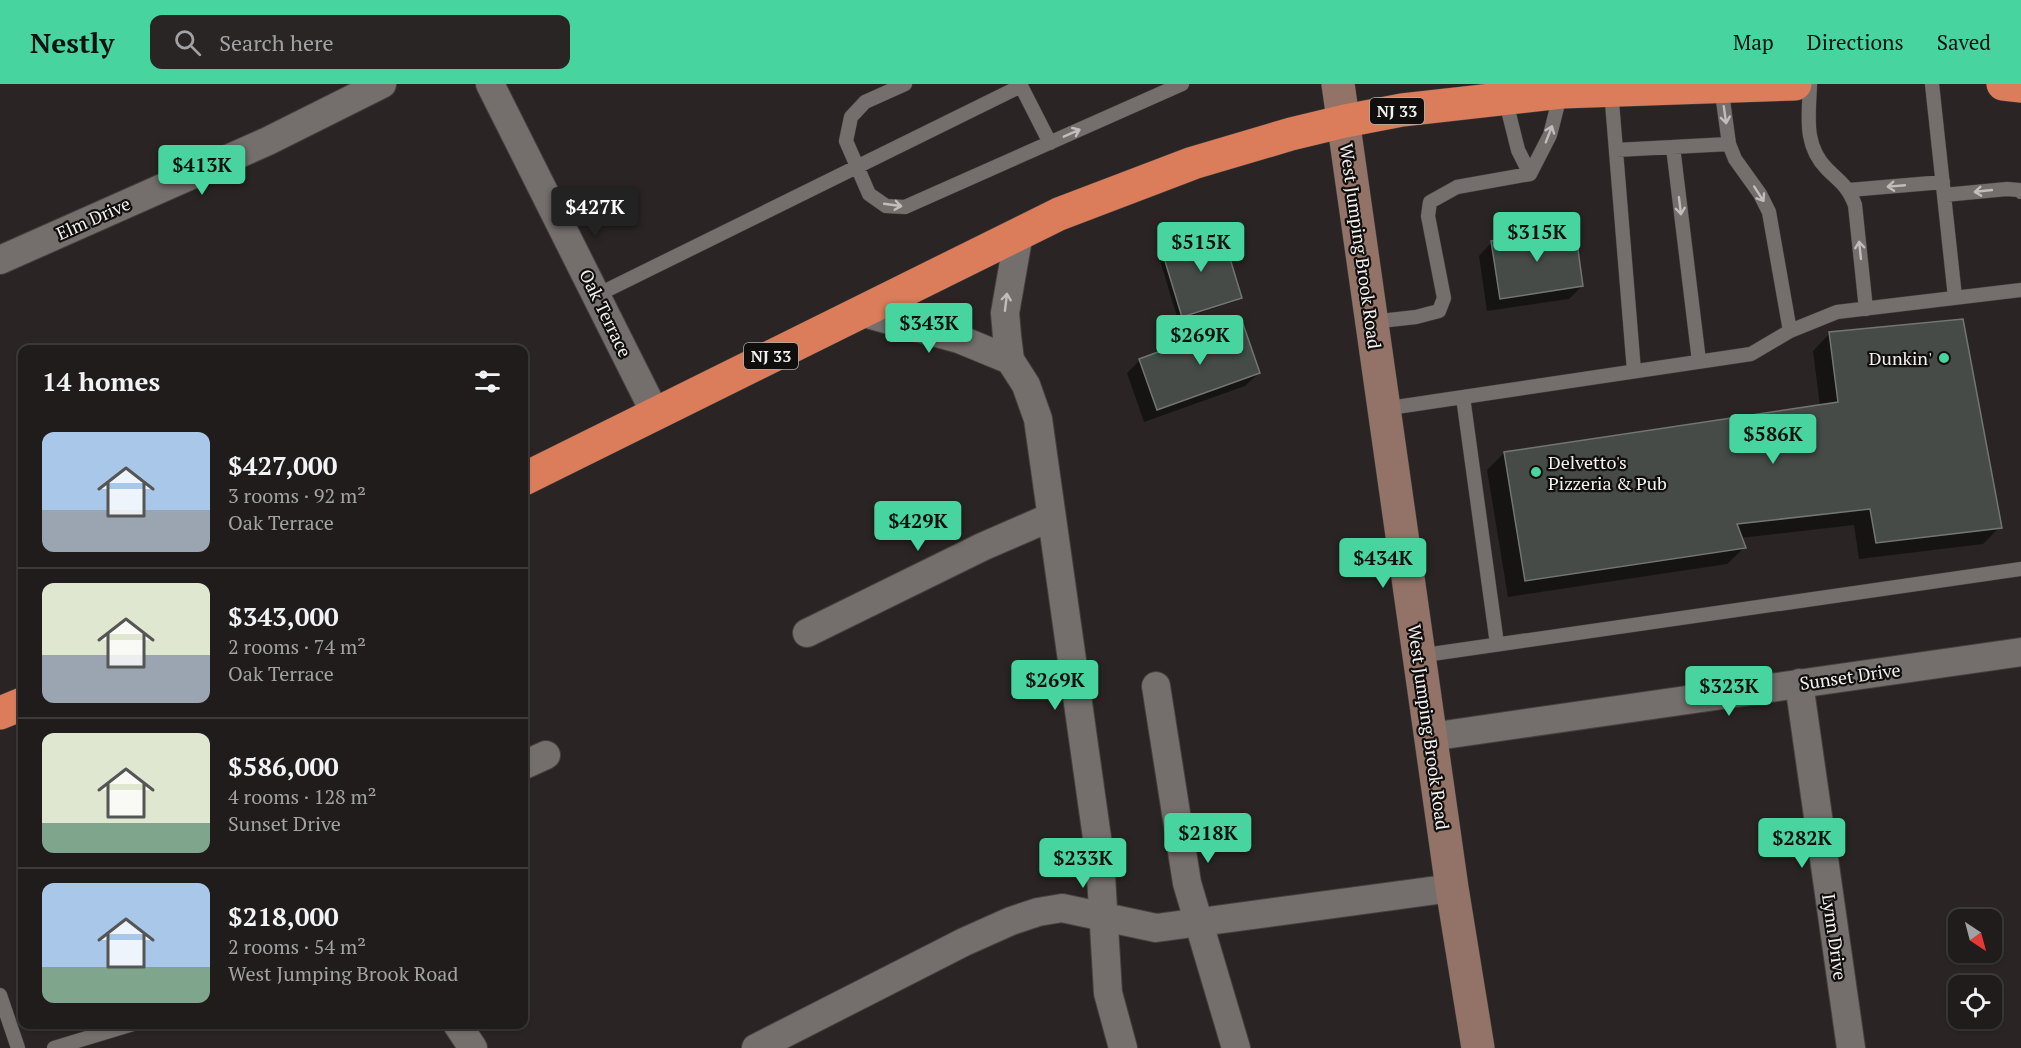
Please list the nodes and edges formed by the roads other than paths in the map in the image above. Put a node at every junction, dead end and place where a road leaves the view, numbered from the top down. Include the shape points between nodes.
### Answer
1 (382, 84) edge
2 (490, 84) edge
3 (905, 84) edge
4 (1182, 84) edge
5 (1338, 84) edge
6 (1795, 84) edge
7 (1810, 84) edge
8 (1932, 84) edge
9 (2003, 84) edge
10 (1021, 85) edge
11 (1721, 86) junction
12 (2021, 86) edge
13 (1611, 90) junction
14 (1562, 92) junction
15 (1504, 98) junction
16 (1345, 121) junction
17 (1050, 143) junction
18 (1730, 144) junction
19 (1673, 147) junction
20 (1616, 150) junction
21 (857, 166) junction
22 (1530, 174) junction
23 (1944, 189) junction
24 (1850, 190) junction
25 (2021, 192) edge
26 (1019, 233) junction
27 (0, 260) edge
28 (2021, 290) edge
29 (597, 295) junction
30 (1955, 297) junction
31 (1866, 309) junction
32 (860, 312) junction
33 (1371, 322) junction
34 (1790, 331) junction
35 (1010, 360) junction
36 (1699, 361) junction
37 (1634, 371) junction
38 (1463, 397) junction
39 (1383, 409) junction
40 (655, 413) junction
41 (528, 477) edge
42 (1051, 517) junction
43 (2021, 569) edge
44 (807, 633) dead end
45 (1497, 644) junction
46 (2021, 652) edge
47 (1418, 656) junction
48 (1798, 683) junction
49 (1156, 686) dead end
50 (18, 706) edge
51 (0, 713) edge
52 (1430, 737) junction
53 (1452, 888) junction
54 (1104, 917) junction
55 (1199, 922) junction
56 (0, 994) edge
57 (116, 1029) edge
58 (460, 1029) edge
59 (18, 1048) edge
60 (54, 1048) edge
61 (473, 1048) edge
62 (756, 1048) edge
63 (1123, 1048) edge
64 (1236, 1048) edge
65 (1478, 1048) edge
66 (1851, 1048) edge

1 - 27 street, Elm Drive via 268,141
2 - 29 street, Oak Terrace
3 - 21 lane via 865,102 851,117 846,141
17 -> 4 lane
5 - 16 street, West Jumping Brook Road
6 - 11 highway, NJ 33
7 - 24 lane via 1810,144 1826,168
8 - 23 lane
9 - 12 highway
10 - 17 lane
10 - 21 lane
11 - 13 highway, NJ 33
11 -> 18 lane
13 - 14 highway, NJ 33
13 - 20 lane
14 - 15 highway, NJ 33
22 -> 14 lane via 1550,135
15 - 16 highway, NJ 33
15 - 22 lane via 1518,150
16 - 26 highway, NJ 33 via 1192,163 1101,196
16 - 33 street, West Jumping Brook Road
21 -> 17 lane via 869,194 886,206 905,207
18 - 19 lane
18 -> 34 lane via 1735,159 1769,212
19 - 20 lane
19 -> 36 lane
20 - 37 lane
21 - 29 lane
22 - 33 lane via 1457,186 1430,202 1428,216 1444,298 1439,310
23 -> 24 lane
25 -> 23 lane
23 - 30 lane
31 -> 24 lane
26 - 32 highway, NJ 33
35 -> 26 street via 1005,313
28 - 30 lane
29 - 40 street, Oak Terrace
30 - 31 lane
31 - 34 lane via 1837,312
32 - 35 street via 959,339
32 - 40 highway, NJ 33
33 - 39 street, West Jumping Brook Road
34 - 36 lane via 1751,354
35 - 42 street via 1026,385 1038,419
36 - 37 lane
37 - 38 lane
38 - 39 lane
38 - 45 lane
39 - 47 street, West Jumping Brook Road
40 - 41 highway, NJ 33
42 - 44 street
42 - 54 street via 1100,859
43 - 45 lane
45 - 47 lane
46 - 48 street, Sunset Drive
47 - 52 street, West Jumping Brook Road
48 - 52 street, Sunset Drive
48 - 66 street, Lynn Drive
49 - 55 street via 1187,883
50 - 51 highway
52 - 53 street, West Jumping Brook Road
53 - 55 street
53 - 65 street, West Jumping Brook Road
54 - 55 street via 1156,928
54 - 62 street via 1062,908 1011,921
54 - 63 street via 1108,993
55 - 64 street
56 - 59 lane
57 - 60 lane
58 - 61 street

